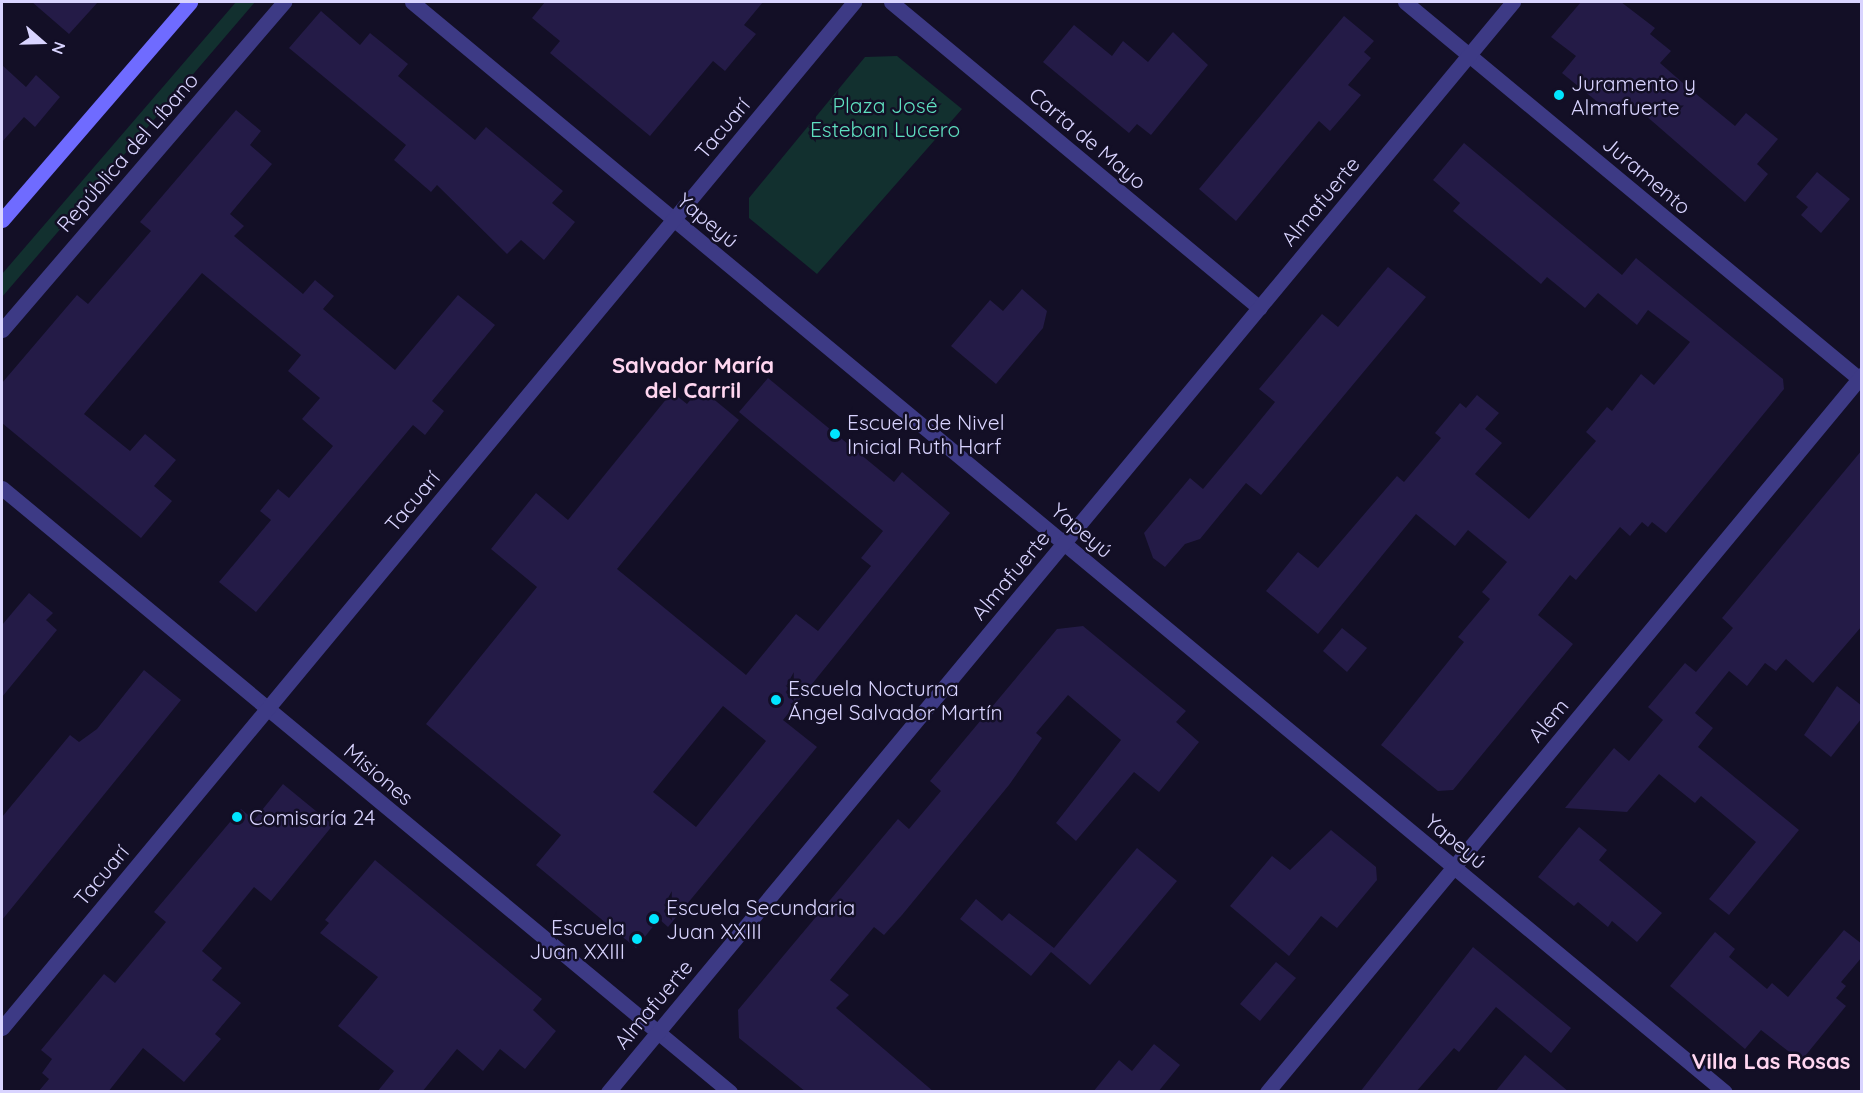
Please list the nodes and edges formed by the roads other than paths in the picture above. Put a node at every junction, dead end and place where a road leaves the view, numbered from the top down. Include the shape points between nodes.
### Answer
1 (190, 2) edge
2 (284, 2) edge
3 (412, 2) edge
4 (854, 2) edge
5 (891, 2) edge
6 (1405, 2) edge
7 (1513, 2) edge
8 (1469, 54) junction
9 (674, 219) junction
10 (2, 220) edge
11 (1258, 308) junction
12 (2, 330) edge
13 (1860, 378) edge
14 (2, 488) edge
15 (1064, 542) junction
16 (267, 708) junction
17 (1454, 866) junction
18 (2, 1028) edge
19 (658, 1032) junction
20 (608, 1092) edge
21 (730, 1092) edge
22 (1267, 1092) edge
23 (1725, 1092) edge

1 - 10 main road
2 - 12 street, República del Líbano
3 - 9 street, Yapeyú
4 - 9 street, Tacuarí
5 - 11 street, Carta de Mayo
6 - 8 street, Juramento
7 - 8 street, Almafuerte
8 - 11 street, Almafuerte
8 - 13 street, Juramento
9 - 15 street, Yapeyú
9 - 16 street, Tacuarí
11 - 15 street, Almafuerte
13 - 17 street, Alem
14 - 16 street, Misiones
15 - 17 street, Yapeyú
15 - 19 street, Almafuerte
16 - 18 street, Tacuarí
16 - 19 street, Misiones
17 - 22 street, Alem
17 - 23 street, Yapeyú
19 - 20 street, Almafuerte
19 - 21 street, Misiones

